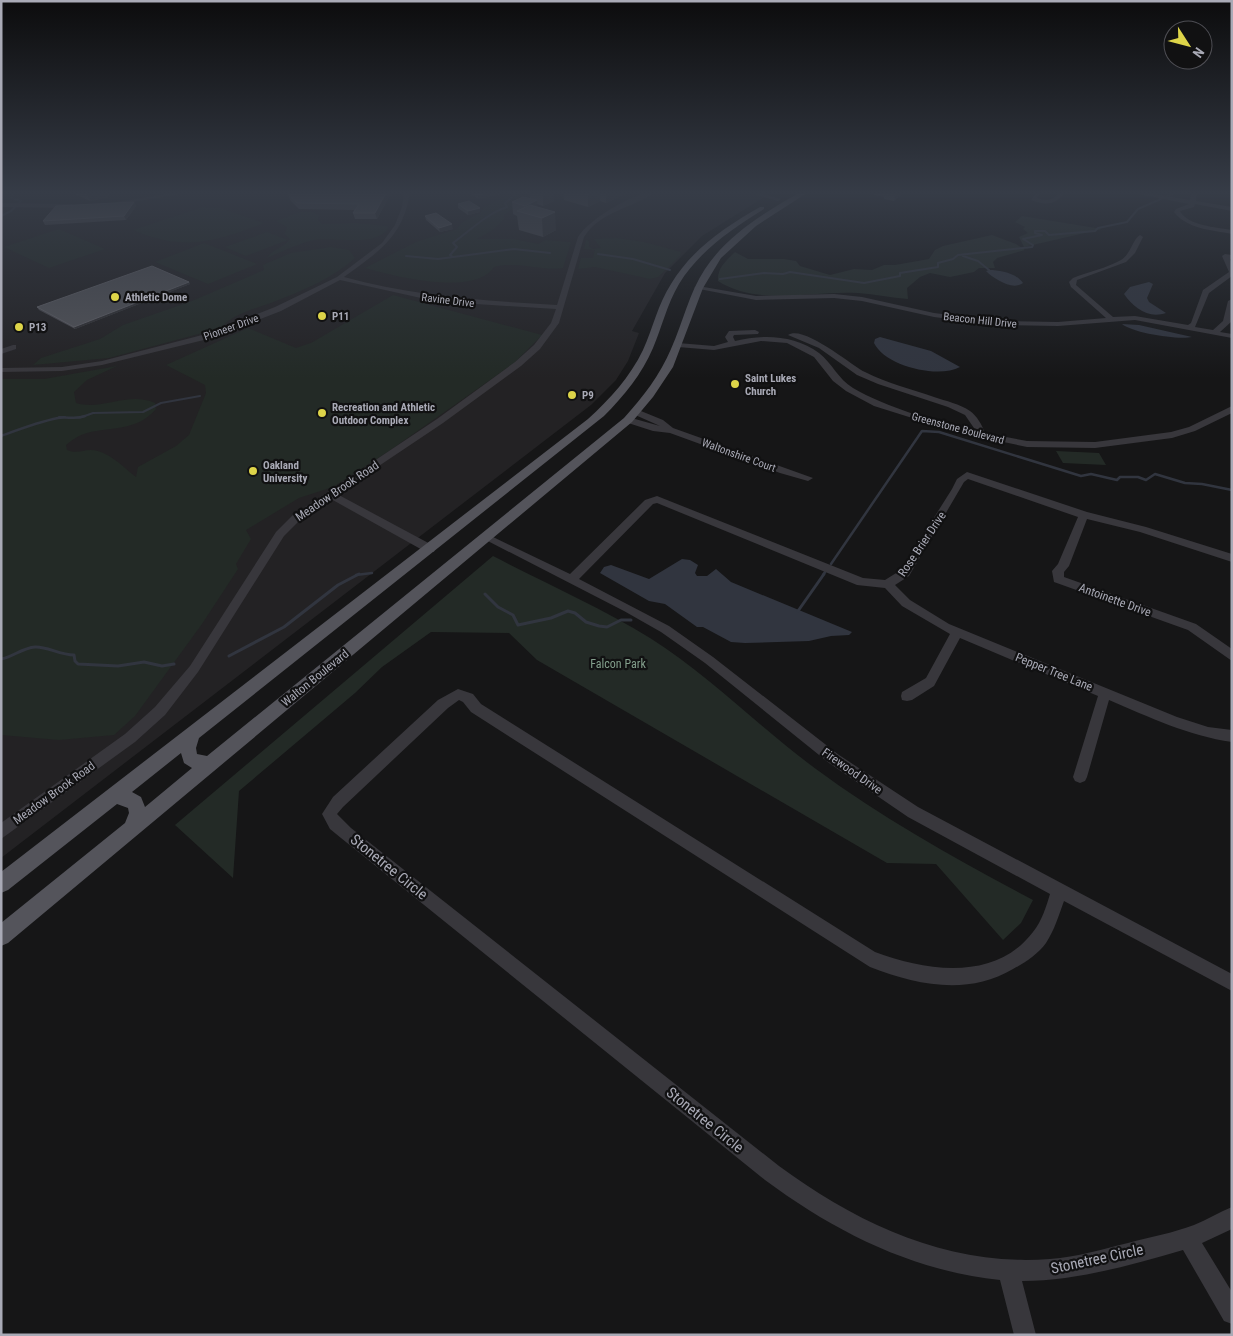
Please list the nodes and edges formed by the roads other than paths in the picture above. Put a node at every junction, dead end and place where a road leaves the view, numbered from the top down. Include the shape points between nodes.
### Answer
1 (369, 253) edge
2 (576, 253) edge
3 (700, 253) edge
4 (722, 253) edge
5 (1132, 253) edge
6 (1232, 257) edge
7 (1232, 272) edge
8 (338, 278) junction
9 (683, 284) junction
10 (700, 284) junction
11 (1232, 301) edge
12 (673, 304) junction
13 (560, 307) junction
14 (690, 310) junction
15 (1110, 318) junction
16 (1188, 329) junction
17 (1214, 333) junction
18 (1232, 336) edge
19 (678, 342) junction
20 (732, 344) junction
21 (13, 347) dead end
22 (1, 352) edge
23 (836, 354) junction
24 (818, 357) junction
25 (1, 370) edge
26 (1232, 409) edge
27 (632, 416) junction
28 (982, 436) junction
29 (569, 440) junction
30 (589, 454) junction
31 (534, 468) junction
32 (808, 478) dead end
33 (552, 484) junction
34 (329, 494) junction
35 (1084, 515) junction
36 (487, 538) junction
37 (430, 549) junction
38 (1232, 558) edge
39 (571, 580) junction
40 (888, 584) junction
41 (957, 632) junction
42 (1232, 656) edge
43 (1105, 693) junction
44 (907, 696) dead end
45 (192, 736) junction
46 (1232, 736) edge
47 (211, 764) junction
48 (1080, 777) dead end
49 (115, 796) junction
50 (131, 829) junction
51 (1, 832) edge
52 (1, 884) edge
53 (1059, 891) junction
54 (1, 936) edge
55 (1232, 983) edge
56 (1232, 1217) edge
57 (1188, 1238) junction
58 (1009, 1271) junction
59 (1232, 1313) edge
60 (1025, 1335) edge

1 - 8 street, Pioneer Drive
2 - 13 street, Meadow Brook Road
3 - 9 main road
4 - 10 main road, Walton Boulevard
5 - 15 street via 1124,261 1072,282
6 - 7 street via 1225,256
7 - 16 street via 1206,292 1194,324
8 - 13 street, Ravine Drive via 444,300
8 - 25 street, Pioneer Drive via 278,309 197,340 76,368
9 - 10 main road
9 - 12 main road
10 - 14 main road, Walton Boulevard
10 - 15 street, Beacon Hill Drive via 767,299 854,298 934,315 997,323 1058,324
11 - 17 street via 1227,322
12 - 14 main road
12 - 29 main road via 636,371 618,396
13 - 34 street, Meadow Brook Road via 550,331 526,358 427,430
14 - 19 main road, Walton Boulevard
15 - 16 street, Beacon Hill Drive via 1135,318
16 - 17 street, Beacon Hill Drive
17 - 18 street, Beacon Hill Drive
19 - 20 street, Greenstone Boulevard via 718,348
19 - 27 main road, Walton Boulevard via 664,375
20 - 23 street via 729,337 732,333 780,333 802,337
20 - 24 street, Greenstone Boulevard via 761,339 788,341
21 - 22 street
23 - 24 street
23 - 28 street via 860,373 968,414 978,425
24 - 28 street, Greenstone Boulevard via 836,379 866,399
26 - 28 street, Greenstone Boulevard via 1188,430 1098,445 1027,444
27 - 30 main road, Walton Boulevard
27 - 32 street, Waltonshire Court via 653,428 671,430
29 - 30 main road via 571,449
29 - 31 main road
30 - 33 main road, Walton Boulevard
31 - 33 main road via 552,473
31 - 37 main road
33 - 36 main road, Walton Boulevard
34 - 37 street
34 - 51 street, Meadow Brook Road via 297,516 280,534 194,669 160,711 130,738
35 - 38 street, Rose Brier Drive via 1142,529
35 - 40 street, Rose Brier Drive via 967,475 960,481 905,573
35 - 42 street, Antoinette Drive via 1058,571 1058,578 1192,627
36 - 39 street, Firewood Drive
36 - 47 main road, Walton Boulevard
37 - 45 main road
39 - 40 street, Rose Brier Drive via 649,502 657,499 861,582
39 - 53 street, Firewood Drive via 648,619 687,644 875,788 928,821
40 - 41 street, Pepper Tree Lane via 920,614
41 - 43 street, Pepper Tree Lane
41 - 44 street via 930,682
43 - 46 street, Pepper Tree Lane via 1190,727
43 - 48 street
45 - 47 main road via 188,748 190,758 198,764
45 - 49 main road
47 - 50 main road, Walton Boulevard
49 - 50 main road via 135,803 138,813
49 - 52 main road
50 - 54 main road, Walton Boulevard
53 - 55 street, Firewood Drive
53 - 58 street, Stonetree Circle via 1040,937 1007,965 958,978 929,977 893,969 870,960 458,694 338,802 329,814 346,833 772,1173 818,1206 855,1226 925,1255
56 - 57 street, Stonetree Circle
57 - 58 street, Stonetree Circle via 1074,1266
57 - 59 street
58 - 60 street

